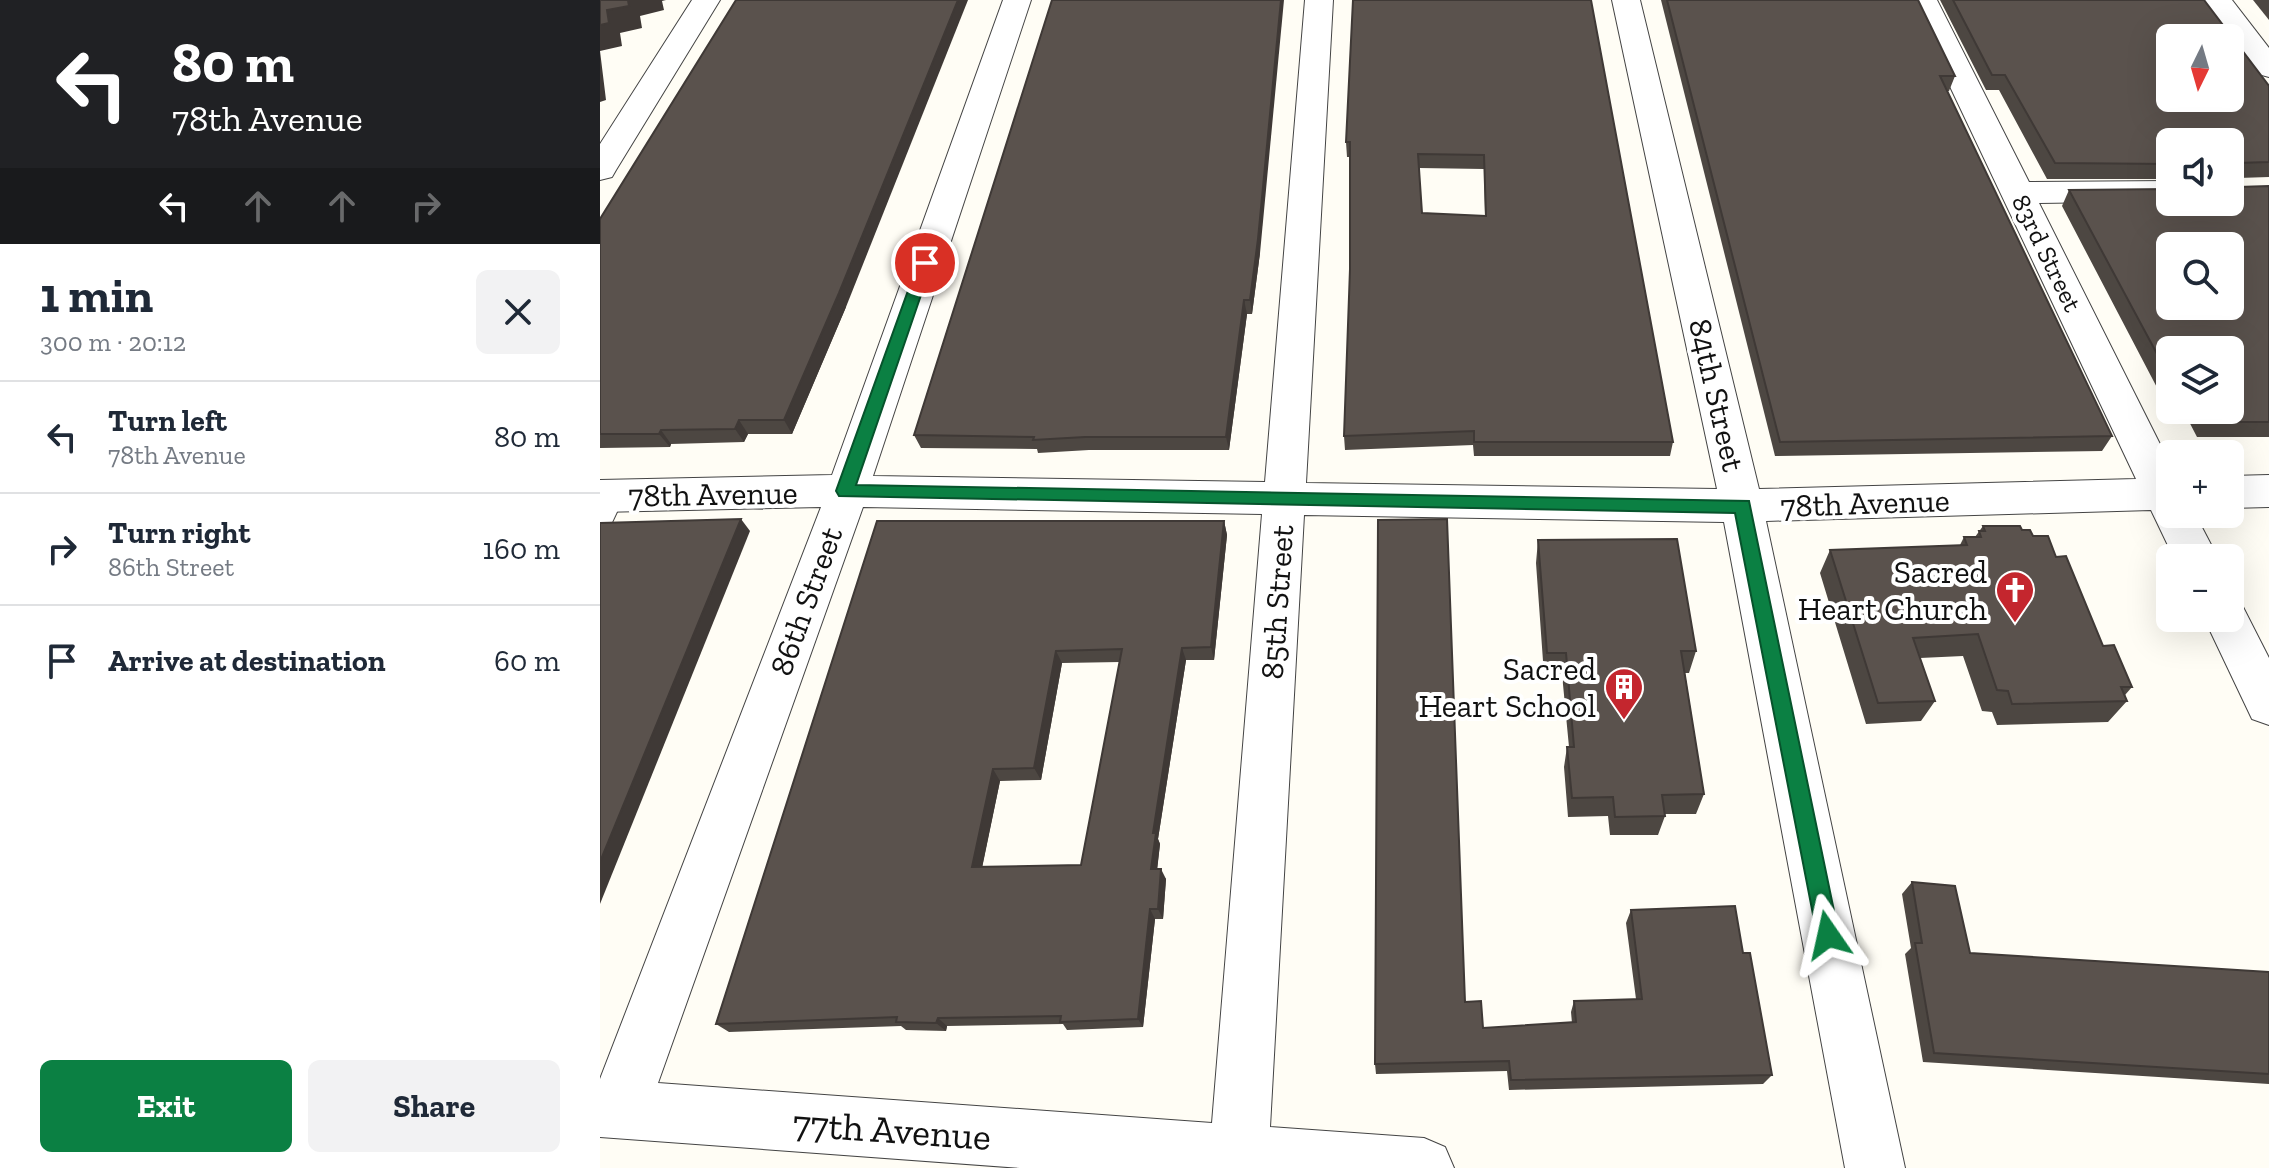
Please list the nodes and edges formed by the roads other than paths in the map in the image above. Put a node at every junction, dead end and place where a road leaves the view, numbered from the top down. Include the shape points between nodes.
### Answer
1 (706, 0) edge
2 (1017, 0) edge
3 (1319, 0) edge
4 (1626, 0) edge
5 (1923, 0) edge
6 (2217, 0) edge
7 (2269, 68) edge
8 (636, 113) junction
9 (600, 121) edge
10 (600, 170) edge
11 (2156, 191) edge
12 (2018, 193) junction
13 (2156, 475) edge
14 (845, 491) junction
15 (2269, 491) edge
16 (2244, 492) edge
17 (1285, 497) junction
18 (2156, 502) edge
19 (605, 506) edge
20 (1742, 506) junction
21 (2233, 632) edge
22 (2269, 705) edge
23 (610, 1109) edge
24 (1239, 1155) junction
25 (1424, 1168) edge
26 (1875, 1168) edge

1 - 8 street
2 - 14 street, 86th Street
3 - 17 street, 85th Street
4 - 20 street, 84th Street
5 - 12 street, 83rd Street
6 - 7 street
8 - 9 street
8 - 10 street
11 - 12 street
12 - 13 street, 83rd Street
14 - 17 street, 78th Avenue
14 - 19 street, 78th Avenue
14 - 23 street, 86th Street
15 - 16 street
17 - 20 street, 78th Avenue
17 - 24 street, 85th Street
18 - 20 street, 78th Avenue
20 - 26 street, 84th Street
21 - 22 street
23 - 24 street, 77th Avenue
24 - 25 street, 77th Avenue

